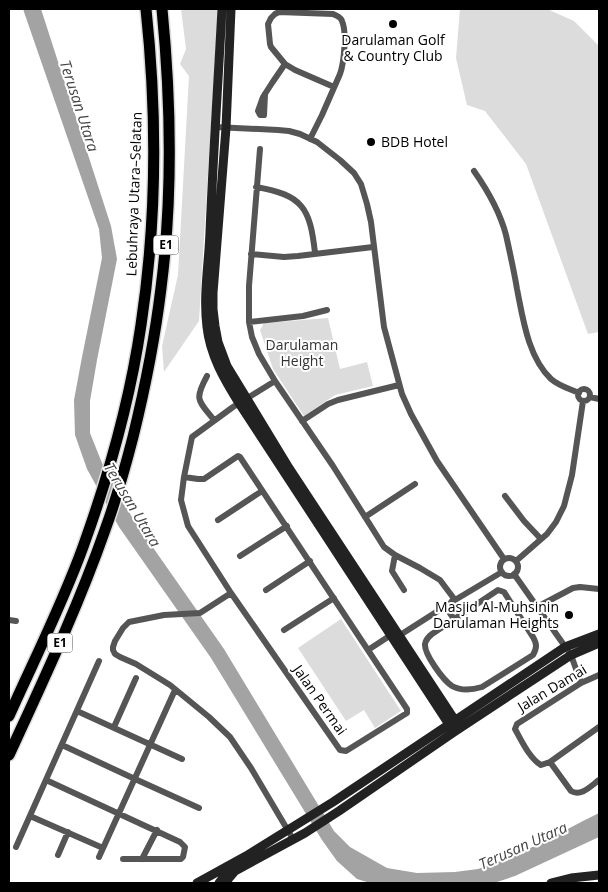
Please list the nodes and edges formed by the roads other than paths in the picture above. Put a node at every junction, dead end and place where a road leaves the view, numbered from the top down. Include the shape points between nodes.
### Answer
1 (146, 9) edge
2 (162, 9) edge
3 (222, 9) edge
4 (231, 9) edge
5 (285, 64) junction
6 (334, 87) junction
7 (265, 94) dead end
8 (215, 127) junction
9 (226, 128) junction
10 (310, 138) junction
11 (260, 149) dead end
12 (474, 170) dead end
13 (256, 187) junction
14 (373, 247) junction
15 (315, 253) junction
16 (252, 254) junction
17 (327, 310) dead end
18 (248, 322) junction
19 (206, 376) dead end
20 (275, 381) junction
21 (399, 386) junction
22 (579, 393) junction
23 (590, 397) junction
24 (599, 398) edge
25 (242, 401) junction
26 (583, 401) junction
27 (214, 420) junction
28 (302, 421) junction
29 (184, 477) junction
30 (415, 484) dead end
31 (262, 491) junction
32 (506, 496) dead end
33 (365, 517) junction
34 (218, 520) dead end
35 (287, 526) junction
36 (540, 539) junction
37 (240, 556) dead end
38 (395, 556) junction
39 (504, 559) junction
40 (310, 561) junction
41 (516, 561) junction
42 (502, 572) junction
43 (514, 574) junction
44 (599, 589) edge
45 (266, 590) dead end
46 (404, 590) dead end
47 (232, 593) junction
48 (334, 598) junction
49 (453, 600) junction
50 (445, 606) junction
51 (538, 607) junction
52 (461, 615) junction
53 (454, 619) junction
54 (284, 630) dead end
55 (599, 634) edge
56 (394, 635) junction
57 (599, 643) edge
58 (368, 650) junction
59 (568, 651) junction
60 (99, 661) dead end
61 (437, 670) junction
62 (599, 675) edge
63 (426, 677) junction
64 (136, 678) dead end
65 (581, 683) junction
66 (176, 690) junction
67 (444, 704) junction
68 (470, 710) junction
69 (77, 711) junction
70 (9, 716) edge
71 (455, 726) junction
72 (114, 727) junction
73 (599, 727) edge
74 (151, 744) junction
75 (62, 745) junction
76 (9, 755) edge
77 (182, 759) dead end
78 (550, 762) junction
79 (135, 779) junction
80 (46, 780) junction
81 (599, 780) edge
82 (199, 808) dead end
83 (119, 814) junction
84 (30, 816) junction
85 (156, 830) junction
86 (288, 831) junction
87 (68, 832) junction
88 (293, 839) junction
89 (16, 847) dead end
90 (103, 848) junction
91 (58, 855) dead end
92 (99, 857) dead end
93 (123, 859) dead end
94 (142, 859) junction
95 (238, 861) junction
96 (236, 871) junction
97 (599, 875) edge
98 (197, 883) edge
99 (219, 883) edge
100 (226, 883) edge
101 (234, 883) edge
102 (551, 883) edge

1 - 70 highway, Lebuhraya Utara–Selatan / E1 via 153,89 150,251 135,359 109,468 92,522 71,579
2 - 76 highway, E1 via 169,171 164,265 152,352 106,529 66,630
3 - 8 street
4 - 9 street
5 - 6 street
5 - 6 street via 270,44 268,24 275,14 284,11 336,15 342,21 344,43 342,69
5 - 7 street
6 - 10 street
8 - 9 street
8 - 25 street via 207,328 216,363
9 - 10 street via 283,130
9 - 25 street via 213,309 218,342
10 - 14 street via 340,160 361,184 368,204
11 - 13 street
12 - 22 street via 503,223 526,330 536,357 551,378
13 - 15 street via 280,192 300,204 310,222
13 - 16 street
14 - 15 street
14 - 21 street via 384,327
15 - 16 street via 284,257
16 - 18 street
17 - 18 street
18 - 20 street via 259,354
19 - 27 street via 199,398
20 - 25 street, Jalan Permai
20 - 28 street
21 - 28 street via 338,400
21 - 39 street via 437,461
22 - 23 street via 588,390
22 - 26 street
23 - 24 street
23 - 26 street
25 - 27 street, Jalan Permai
25 - 56 street via 290,468
26 - 36 street via 567,499 556,522
27 - 29 street, Jalan Permai via 192,437
28 - 33 street
29 - 31 street, Jalan Permai via 204,478 238,456
29 - 47 street, Jalan Permai via 181,500 188,526
30 - 33 street
31 - 34 street
31 - 35 street, Jalan Permai
32 - 36 street
33 - 38 street via 384,547
35 - 37 street
35 - 40 street, Jalan Permai
36 - 41 street
38 - 46 street via 392,571
38 - 49 street via 440,580
39 - 41 street
39 - 42 street via 500,566
40 - 45 street
40 - 48 street, Jalan Permai
41 - 43 street via 518,567
42 - 43 street
42 - 49 street
43 - 51 street
44 - 51 street via 573,588
47 - 58 street, Jalan Permai via 342,751 408,711
47 - 66 street via 200,612 129,622 115,641 115,654
48 - 54 street
48 - 58 street, Jalan Permai
49 - 50 street
49 - 52 street
50 - 53 street
50 - 56 street
51 - 59 street
52 - 53 street
52 - 61 street via 495,591 503,591 536,643 534,655 482,688 452,686
53 - 61 street via 426,640 425,649
55 - 59 street
56 - 58 street
56 - 63 street
56 - 71 street
57 - 59 street
59 - 65 street
59 - 68 street
59 - 71 street
60 - 69 street
61 - 63 street
62 - 65 street, Jalan Damai
63 - 67 street
64 - 72 street
65 - 78 street, Jalan Damai via 516,726 538,763
66 - 74 street
66 - 86 street via 230,737
67 - 68 street
67 - 71 street
68 - 71 street
69 - 72 street
69 - 75 street
71 - 86 street
71 - 88 street via 339,811
72 - 74 street
73 - 78 street
74 - 77 street
74 - 79 street
75 - 79 street
75 - 80 street
78 - 81 street via 575,794
79 - 82 street
79 - 83 street
80 - 83 street
80 - 84 street
83 - 85 street
83 - 90 street
84 - 87 street
84 - 89 street
85 - 94 street
85 - 94 street via 184,845 183,857 181,860
86 - 88 street
86 - 95 street
87 - 90 street
87 - 91 street
88 - 96 street
90 - 92 street
93 - 94 street
95 - 98 street
95 - 99 street
96 - 100 street
96 - 101 street
97 - 102 street

